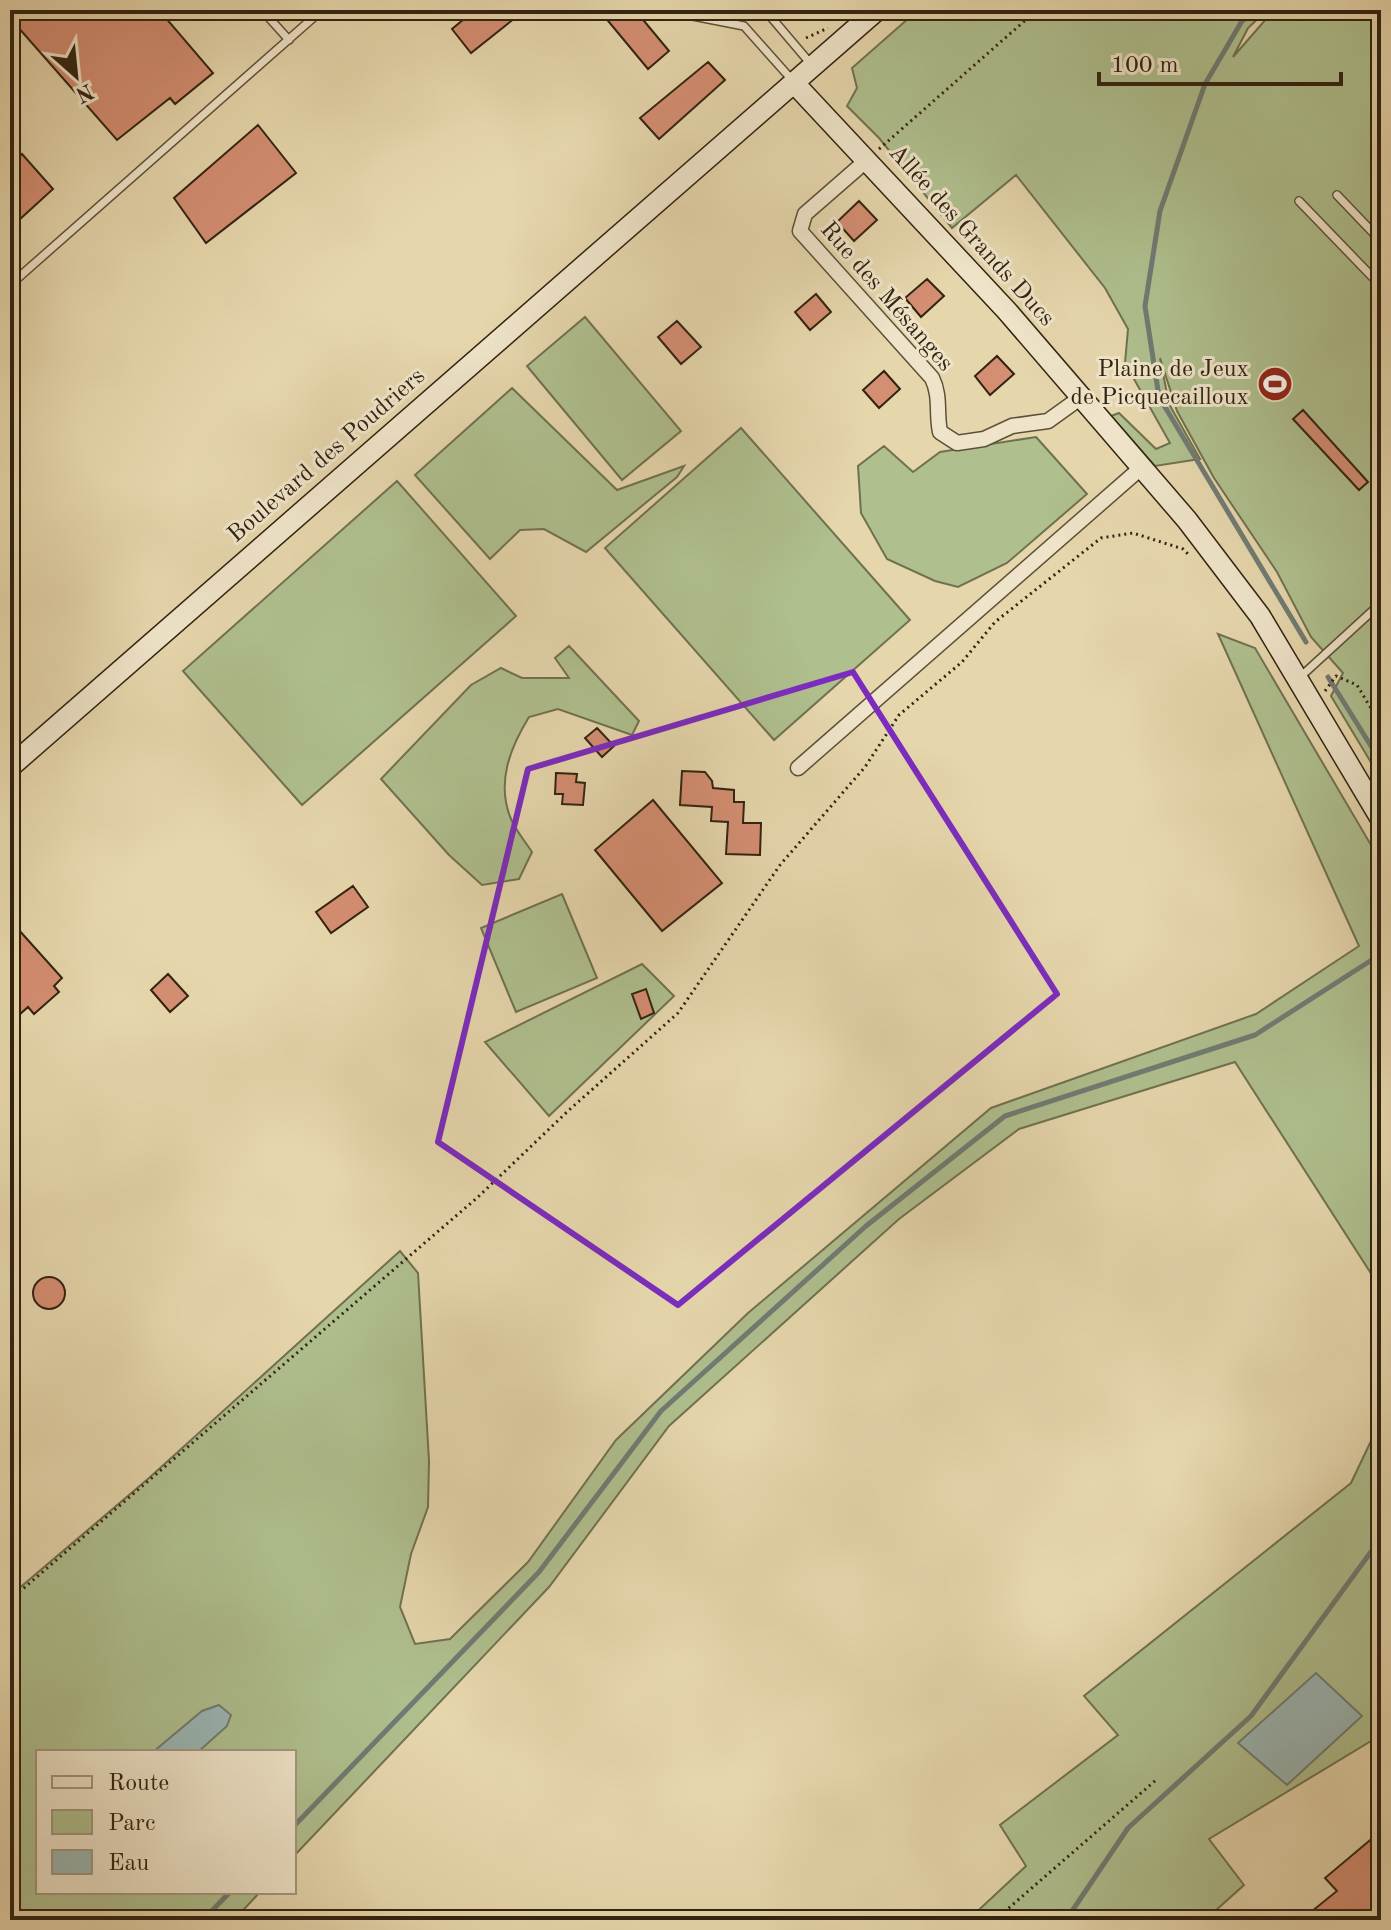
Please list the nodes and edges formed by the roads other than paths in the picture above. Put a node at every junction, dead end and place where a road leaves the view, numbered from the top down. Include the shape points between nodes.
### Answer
1 (262, 10) edge
2 (322, 10) edge
3 (688, 10) edge
4 (765, 10) edge
5 (877, 10) edge
6 (289, 40) junction
7 (813, 66) junction
8 (794, 83) junction
9 (867, 160) junction
10 (1337, 195) dead end
11 (1299, 201) dead end
12 (1381, 241) edge
13 (10, 285) edge
14 (1381, 286) edge
15 (1080, 398) junction
16 (1142, 467) junction
17 (1381, 603) edge
18 (1297, 680) junction
19 (10, 767) edge
20 (798, 768) dead end
21 (1381, 819) edge

1 - 6 lane
2 - 6 lane
3 - 8 lane via 693,16 744,26
4 - 7 lane
5 - 7 main road, Boulevard des Poudriers
6 - 13 lane
7 - 8 main road, Boulevard des Poudriers
8 - 9 main road, Allée des Grands Ducs
8 - 19 main road, Boulevard des Poudriers
9 - 15 main road, Allée des Grands Ducs
9 - 15 street, Rue des Mésanges via 805,214 800,231 932,378 939,392 940,432 957,443 984,439 1012,426 1048,421
10 - 12 lane
11 - 14 lane
15 - 16 main road, Allée des Grands Ducs
16 - 18 main road, Allée des Grands Ducs via 1260,616
16 - 20 street
17 - 18 lane
18 - 21 main road, Allée des Grands Ducs via 1317,697

